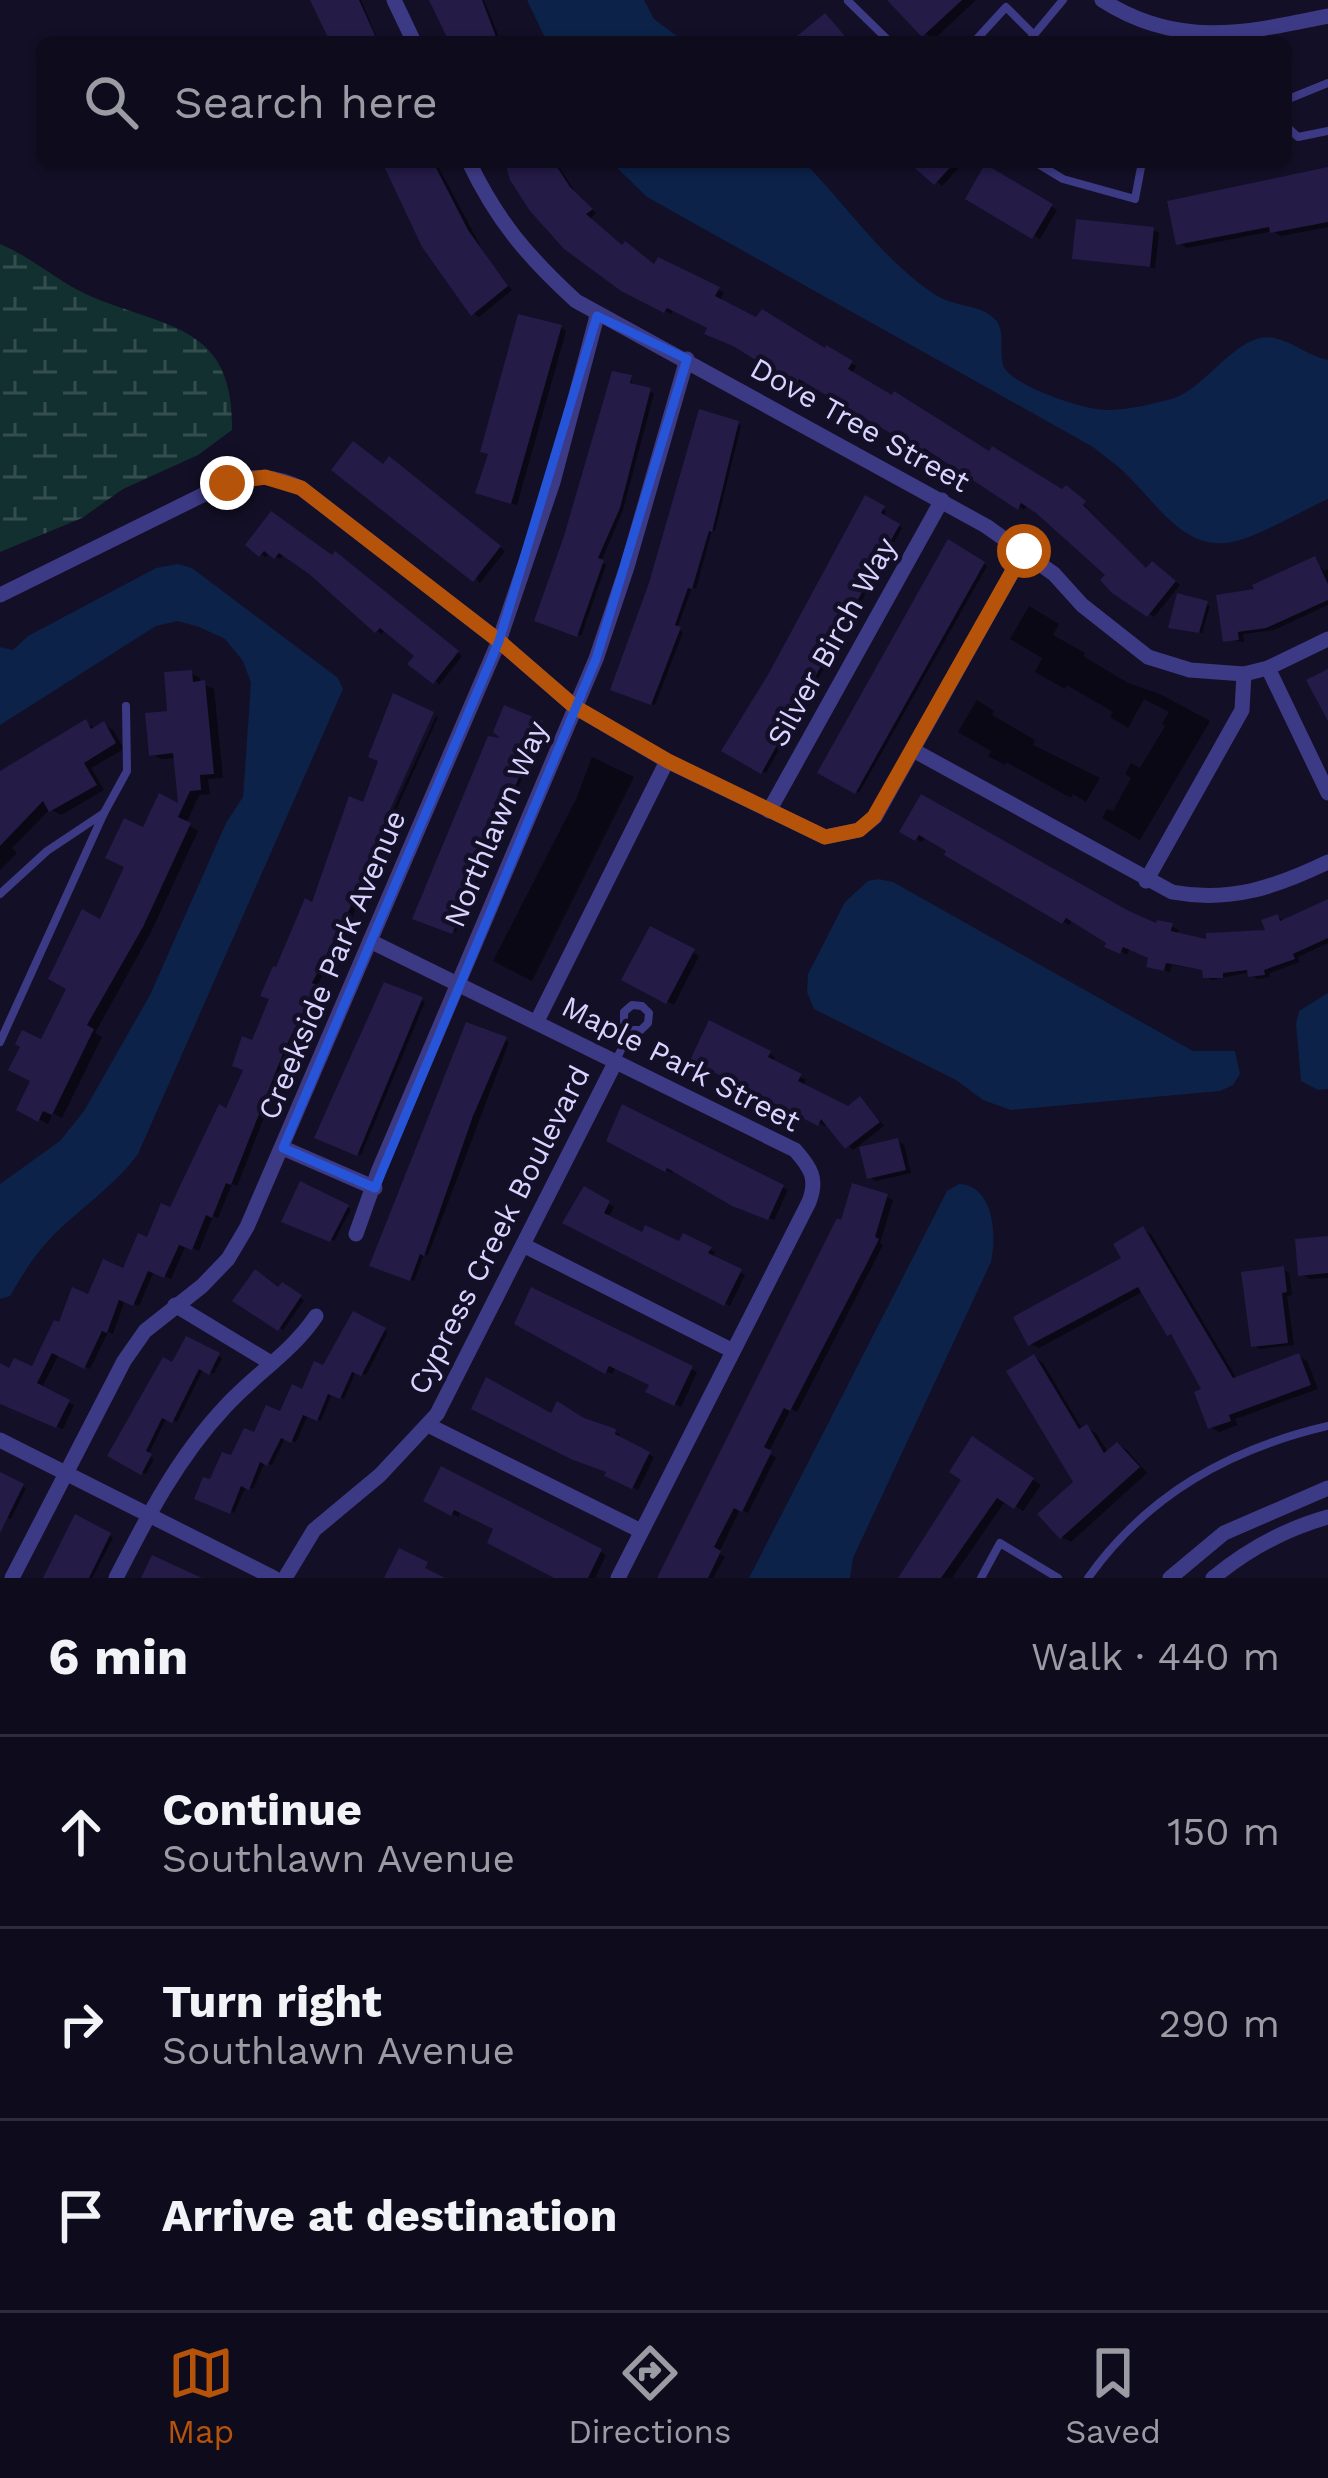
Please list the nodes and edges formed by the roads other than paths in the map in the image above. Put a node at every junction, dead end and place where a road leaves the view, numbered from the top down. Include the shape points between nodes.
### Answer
1 (394, 0) edge
2 (1063, 0) edge
3 (1102, 0) edge
4 (848, 1) edge
5 (1328, 16) edge
6 (410, 36) edge
7 (884, 36) edge
8 (979, 36) edge
9 (1028, 36) edge
10 (1032, 36) edge
11 (1328, 83) edge
12 (1292, 98) edge
13 (1328, 131) edge
14 (1292, 132) edge
15 (473, 168) edge
16 (1045, 168) edge
17 (1141, 168) edge
18 (597, 316) junction
19 (687, 359) junction
20 (942, 500) junction
21 (1024, 551) junction
22 (0, 595) edge
23 (1328, 639) edge
24 (499, 641) junction
25 (1268, 668) junction
26 (1244, 674) junction
27 (126, 706) dead end
28 (575, 707) junction
29 (913, 750) junction
30 (668, 761) junction
31 (1328, 793) edge
32 (769, 811) junction
33 (104, 813) junction
34 (1328, 862) edge
35 (1146, 881) junction
36 (0, 894) edge
37 (370, 941) junction
38 (457, 982) junction
39 (537, 1021) junction
40 (631, 1030) dead end
41 (0, 1042) edge
42 (615, 1063) junction
43 (283, 1148) junction
44 (375, 1189) junction
45 (356, 1234) dead end
46 (523, 1245) junction
47 (175, 1305) junction
48 (316, 1316) dead end
49 (733, 1351) junction
50 (271, 1363) junction
51 (428, 1425) junction
52 (1328, 1426) edge
53 (0, 1440) edge
54 (68, 1472) junction
55 (1328, 1488) edge
56 (149, 1514) junction
57 (1328, 1517) edge
58 (641, 1531) junction
59 (12, 1565) edge
60 (116, 1578) edge
61 (274, 1578) edge
62 (284, 1578) edge
63 (618, 1578) edge
64 (981, 1578) edge
65 (1058, 1578) edge
66 (1088, 1578) edge
67 (1170, 1578) edge
68 (1213, 1578) edge

1 - 6 street
2 - 10 lane
3 - 5 street via 1164,28 1211,36
4 - 7 lane
8 - 9 lane via 1006,7
11 - 12 lane
13 - 14 lane
15 - 18 street, Dove Tree Street via 491,209 533,261
16 - 17 lane via 1135,200
18 - 19 street, Dove Tree Street
18 - 24 street, Creekside Park Avenue
19 - 20 street, Dove Tree Street
19 - 28 street, Northlawn Way via 627,567
20 - 21 street, Dove Tree Street
20 - 32 street, Silver Birch Way
21 - 26 street, Dove Tree Street via 1148,656 1190,670
21 - 29 street
22 - 24 street via 227,483 265,477 301,488
23 - 25 street, Dove Tree Street
24 - 28 street
24 - 37 street, Creekside Park Avenue
25 - 26 street, Dove Tree Street
25 - 31 street
26 - 35 street via 1242,710
27 - 33 lane via 127,771
28 - 30 street
28 - 38 street, Northlawn Way
29 - 32 street via 859,830 825,837
29 - 35 street
30 - 32 street
30 - 39 street
33 - 36 lane
33 - 41 lane
34 - 35 street via 1236,896 1199,898
37 - 38 street, Maple Park Street
37 - 43 street, Creekside Park Avenue
38 - 39 street, Maple Park Street
38 - 44 street, Northlawn Way
39 - 42 street, Maple Park Street
40 - 42 lane
42 - 46 street, Cypress Creek Boulevard
42 - 49 street, Maple Park Street via 795,1150 810,1166 815,1186
43 - 44 street
43 - 47 street, Creekside Park Avenue via 229,1259
44 - 45 street, Northlawn Way
46 - 49 street
46 - 51 street, Cypress Creek Boulevard
47 - 50 street
47 - 54 street, Creekside Park Avenue via 124,1361
48 - 50 street
49 - 58 street, Maple Park Street
50 - 56 street via 195,1441
51 - 58 street
51 - 62 street, Cypress Creek Boulevard via 314,1531
52 - 66 lane via 1234,1455 1190,1480 1155,1503
53 - 54 street
54 - 56 street
54 - 59 street, Creekside Park Avenue
55 - 67 street via 1224,1533
56 - 60 street
56 - 61 street
57 - 68 street via 1294,1526
58 - 63 street, Maple Park Street
64 - 65 lane via 1000,1544

